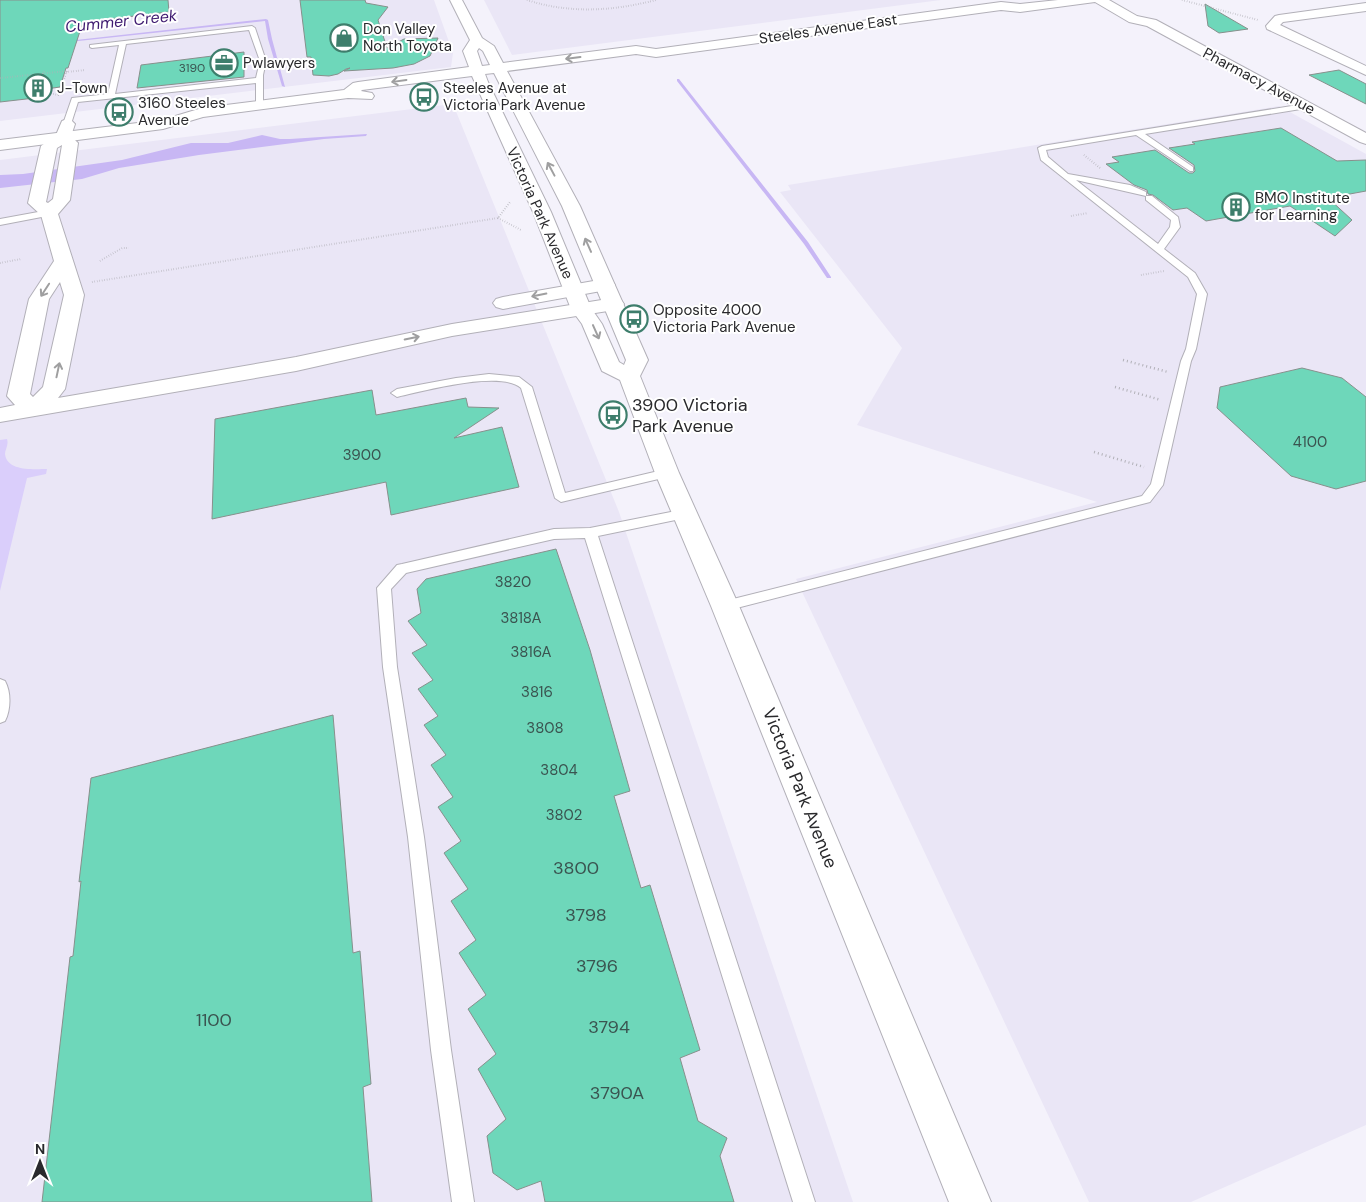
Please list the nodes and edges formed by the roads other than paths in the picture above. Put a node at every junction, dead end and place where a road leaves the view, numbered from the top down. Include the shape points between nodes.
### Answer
1 (456, 0) edge
2 (1014, 0) edge
3 (1090, 0) edge
4 (1100, 0) edge
5 (1118, 0) edge
6 (1001, 6) junction
7 (1366, 7) edge
8 (1151, 23) junction
9 (477, 40) junction
10 (122, 43) junction
11 (92, 46) dead end
12 (1366, 71) edge
13 (502, 73) junction
14 (479, 76) junction
15 (259, 80) junction
16 (111, 96) junction
17 (260, 106) junction
18 (1304, 106) junction
19 (65, 131) junction
20 (1137, 132) junction
21 (0, 133) edge
22 (1366, 140) edge
23 (0, 145) edge
24 (1190, 169) dead end
25 (1066, 176) junction
26 (49, 213) junction
27 (0, 222) edge
28 (1159, 249) junction
29 (64, 261) junction
30 (605, 285) junction
31 (574, 289) junction
32 (614, 304) junction
33 (581, 309) junction
34 (296, 364) junction
35 (629, 376) junction
36 (397, 393) dead end
37 (33, 409) junction
38 (0, 415) edge
39 (667, 473) junction
40 (686, 514) junction
41 (590, 533) junction
42 (725, 606) junction
43 (0, 685) edge
44 (0, 716) edge
45 (463, 1202) edge
46 (804, 1202) edge
47 (970, 1202) edge

1 - 9 main road, Victoria Park Avenue
2 - 6 main road, Steeles Avenue East
3 - 6 main road, Steeles Avenue East via 1020,8
4 - 8 main road, Pharmacy Avenue via 1133,19
5 - 8 main road, Pharmacy Avenue via 1148,16
6 - 13 main road, Steeles Avenue East via 656,53 646,58
7 - 12 main road via 1279,19 1272,26
8 - 18 main road, Pharmacy Avenue
9 - 13 main road, Victoria Park Avenue via 489,48
9 - 14 main road, Victoria Park Avenue via 470,51
10 - 11 lane
10 - 15 lane via 252,28 263,61
10 - 16 lane
13 - 14 main road, Steeles Avenue East
30 -> 13 main road, Victoria Park Avenue via 571,206
14 - 17 main road, Steeles Avenue East via 363,97 348,94
14 - 31 main road, Victoria Park Avenue
15 - 16 lane
15 - 17 lane
16 - 19 lane via 75,100
17 - 19 main road, Steeles Avenue East via 202,113 163,124
18 - 20 lane
18 - 22 main road, Pharmacy Avenue
19 - 21 main road, Steeles Avenue East
19 - 23 main road, Steeles Avenue East
19 - 26 main road via 70,143 61,200
19 - 26 main road via 49,146 39,190 37,203
20 - 24 lane
20 - 25 lane via 1042,148 1044,158
25 - 28 lane
25 - 28 lane via 1130,188 1146,196 1175,219 1174,227
26 - 27 lane
26 - 29 main road
28 - 42 lane via 1192,275 1202,294 1192,349 1186,361 1157,485 1146,499
37 -> 29 main road via 54,389 74,295
29 -> 37 main road via 39,299 33,322 18,396
30 - 31 main road
30 - 32 main road, Victoria Park Avenue
31 - 33 main road, Victoria Park Avenue
31 -> 34 main road via 407,323
32 - 33 main road
32 - 35 main road, Victoria Park Avenue via 637,360
34 -> 33 main road via 452,330
33 -> 35 main road, Victoria Park Avenue via 592,324 610,366
34 - 37 main road
35 - 39 main road, Victoria Park Avenue
36 - 39 lane via 490,377 513,378 522,383 526,387 561,498
37 - 38 main road
39 - 40 main road, Victoria Park Avenue
40 - 41 lane
40 - 42 main road, Victoria Park Avenue
41 - 45 lane via 554,534 402,569 384,588 390,667 416,837
41 - 46 lane
42 - 47 main road, Victoria Park Avenue
43 - 44 lane

